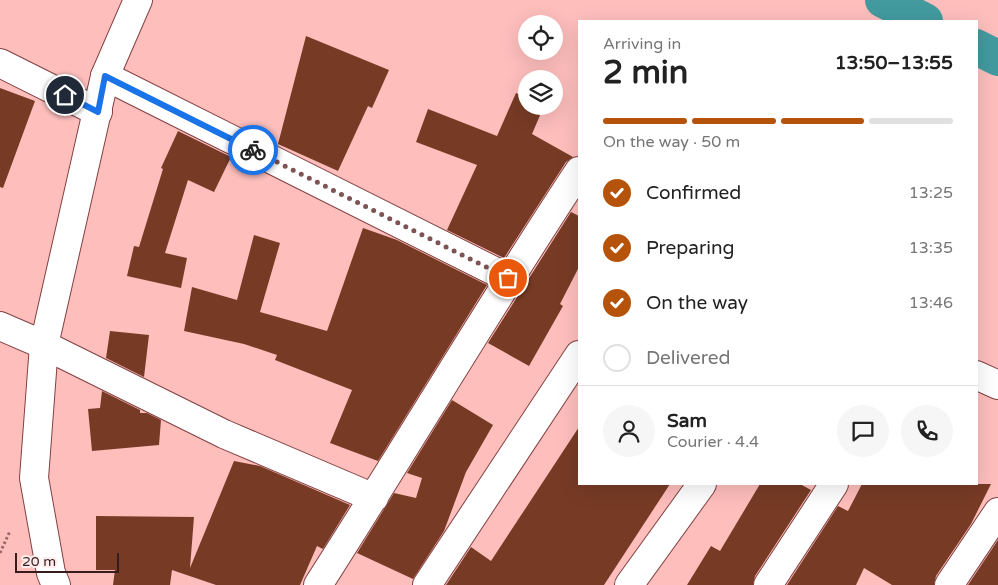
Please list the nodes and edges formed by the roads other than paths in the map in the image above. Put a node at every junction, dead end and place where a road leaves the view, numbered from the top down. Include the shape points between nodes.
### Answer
1 (138, 0) edge
2 (0, 63) edge
3 (105, 76) junction
4 (98, 112) junction
5 (578, 173) edge
6 (508, 278) junction
7 (0, 326) edge
8 (44, 345) junction
9 (578, 357) edge
10 (978, 376) edge
11 (998, 385) edge
12 (701, 485) edge
13 (833, 485) edge
14 (374, 498) junction
15 (998, 512) edge
16 (56, 585) edge
17 (318, 585) edge
18 (427, 585) edge
19 (630, 585) edge
20 (768, 585) edge
21 (949, 585) edge

1 - 3 street
2 - 4 street
3 - 4 street
3 - 6 street
4 - 8 street
5 - 6 street
6 - 14 street
7 - 8 street
8 - 14 street via 224,434
8 - 16 street via 34,478
9 - 18 street
10 - 11 street
12 - 19 street
13 - 20 street
14 - 17 street
15 - 21 street

